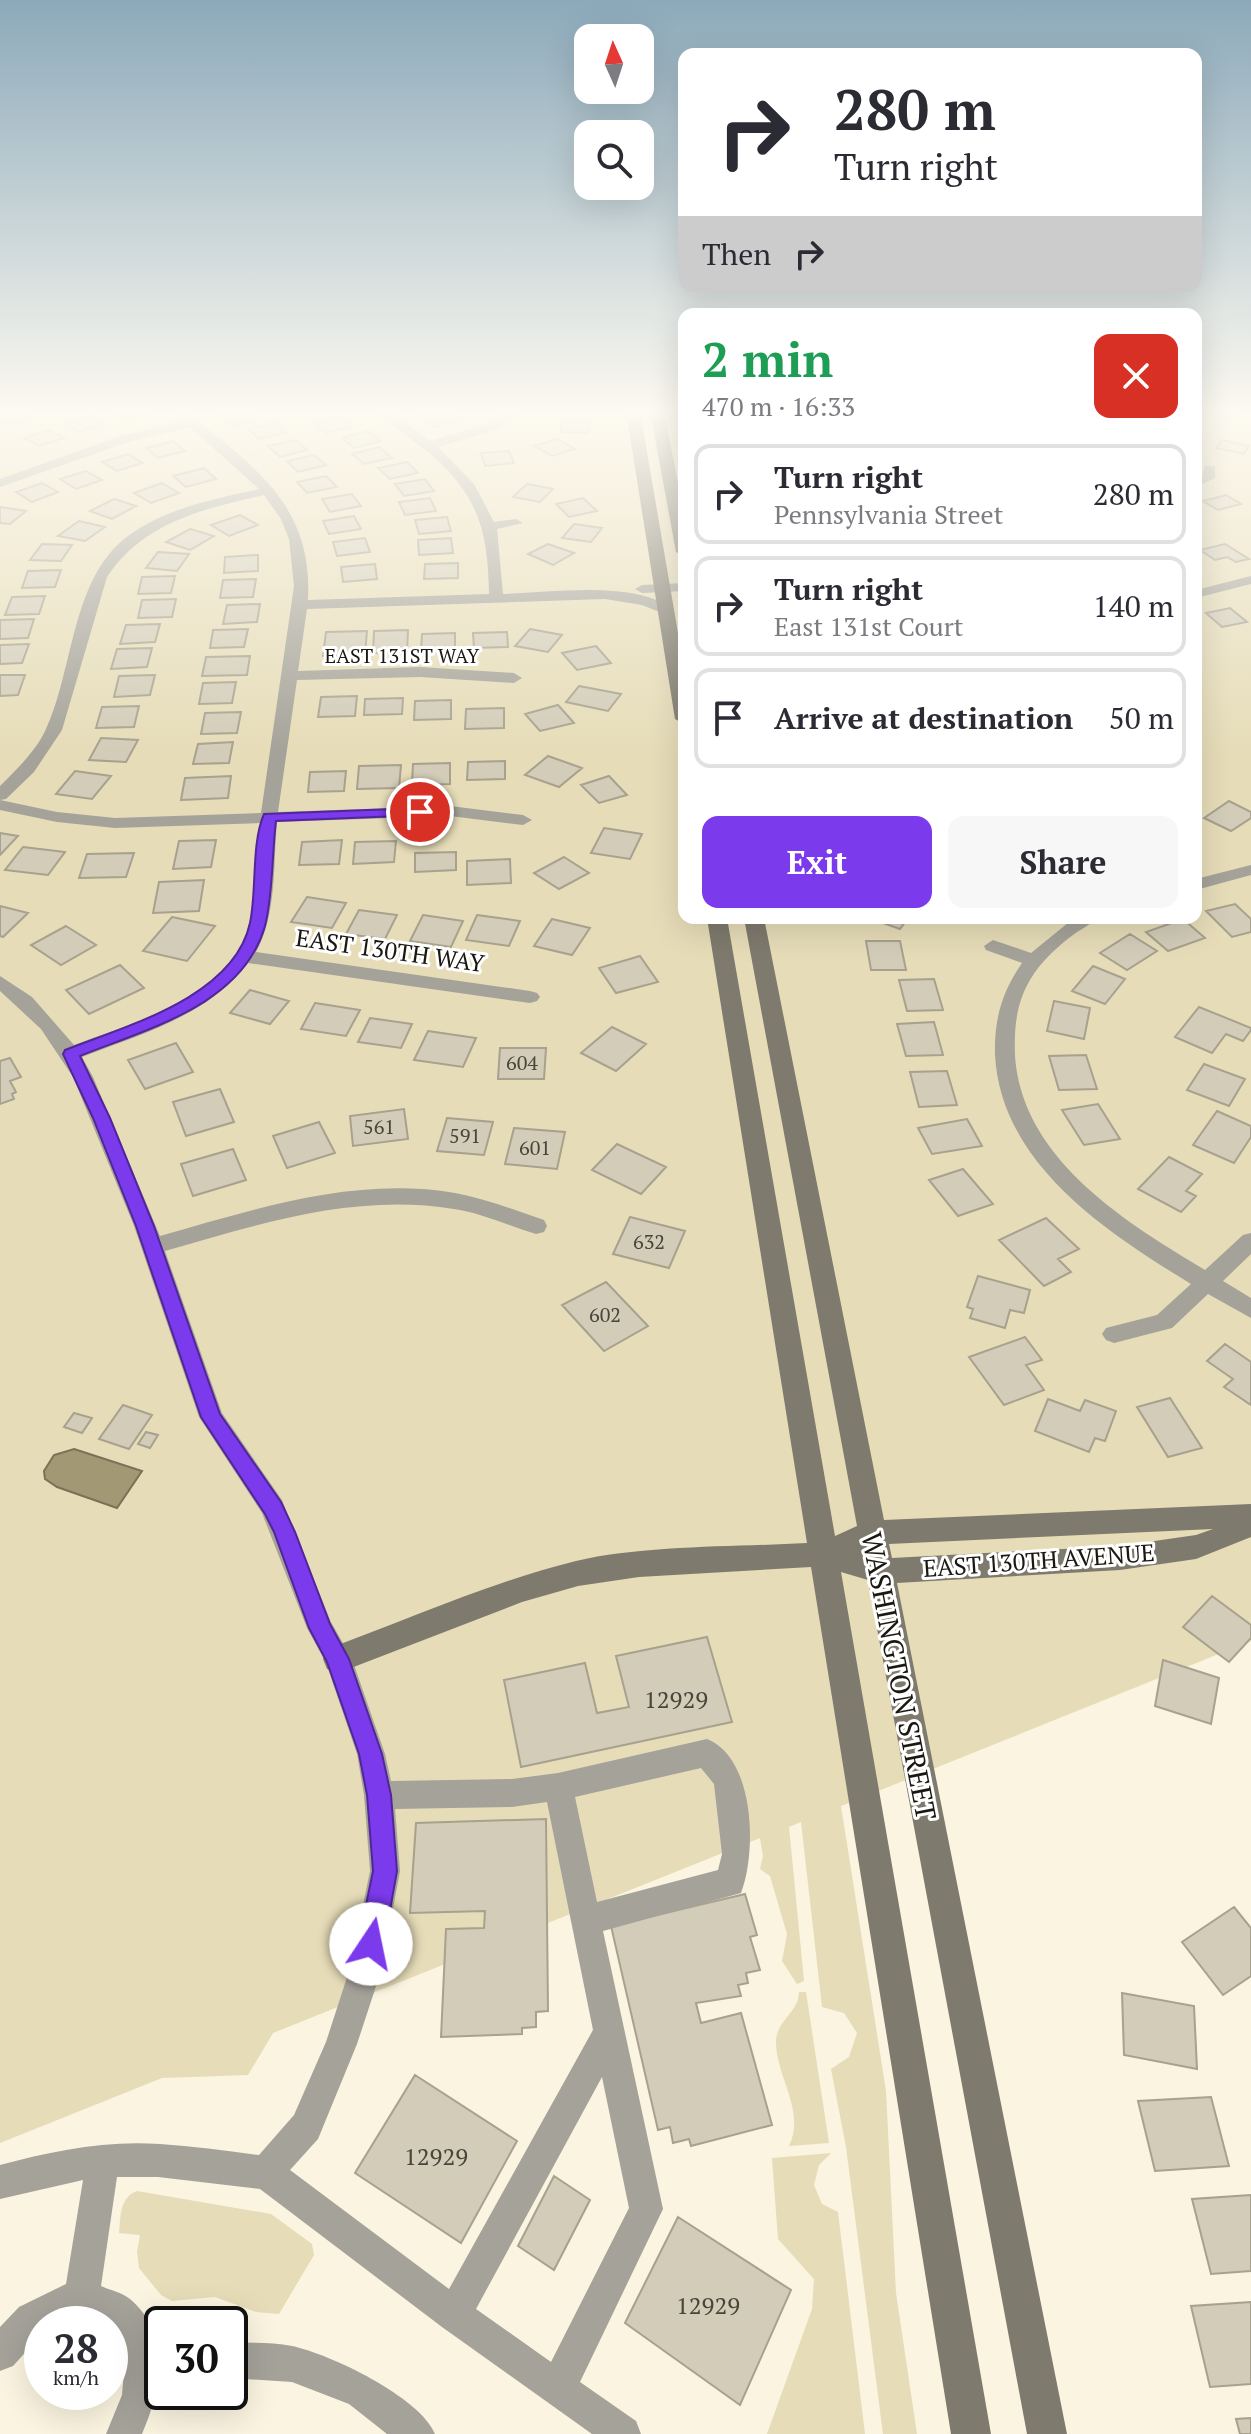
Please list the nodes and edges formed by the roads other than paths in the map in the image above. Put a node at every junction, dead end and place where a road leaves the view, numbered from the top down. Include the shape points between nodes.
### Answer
1 (156, 525) edge
2 (288, 525) edge
3 (503, 525) edge
4 (652, 525) edge
5 (491, 526) joint
6 (1251, 580) edge
7 (678, 587) edge
8 (663, 588) junction
9 (1202, 592) edge
10 (605, 595) junction
11 (496, 597) junction
12 (300, 605) junction
13 (667, 611) junction
14 (290, 676) junction
15 (514, 678) dead end
16 (678, 681) edge
17 (0, 795) edge
18 (0, 805) edge
19 (269, 817) junction
20 (523, 820) dead end
21 (1251, 870) edge
22 (1202, 883) edge
23 (718, 924) edge
24 (755, 924) edge
25 (1078, 924) edge
26 (993, 946) dead end
27 (243, 956) junction
28 (1033, 960) junction
29 (0, 982) edge
30 (530, 997) dead end
31 (71, 1054) junction
32 (536, 1226) dead end
33 (1251, 1241) edge
34 (152, 1247) junction
35 (1209, 1283) junction
36 (1251, 1309) edge
37 (1114, 1334) dead end
38 (1251, 1516) edge
39 (1251, 1523) edge
40 (871, 1533) junction
41 (824, 1554) junction
42 (878, 1571) junction
43 (338, 1659) junction
44 (558, 1787) junction
45 (379, 1795) junction
46 (587, 1920) junction
47 (610, 2030) junction
48 (103, 2161) junction
49 (266, 2173) junction
50 (0, 2182) edge
51 (82, 2297) junction
52 (454, 2315) junction
53 (144, 2351) edge
54 (0, 2353) edge
55 (248, 2361) edge
56 (144, 2386) edge
57 (557, 2389) junction
58 (124, 2434) edge
59 (417, 2434) edge
60 (623, 2434) edge
61 (971, 2434) edge
62 (1047, 2434) edge

1 - 17 street via 132,539 100,577 54,730 28,768
2 - 12 street via 301,573
3 - 5 street
4 - 8 main road
5 - 11 street
6 - 9 street
7 - 8 street
8 - 10 street
8 - 13 main road
10 - 11 street
10 - 13 street via 645,601
11 - 12 street
12 - 14 street
13 - 16 main road
14 - 15 street, EAST 131ST WAY via 420,672
14 - 19 street
18 - 19 street via 115,823
19 - 20 street via 450,811
19 - 27 street via 257,926
21 - 22 street
23 - 41 main road, WASHINGTON STREET
24 - 40 main road, WASHINGTON STREET
25 - 28 street
26 - 28 street
27 - 30 street, EAST 130TH WAY
27 - 31 street via 216,986 185,1006
28 - 35 street via 1015,987 1003,1046 1007,1078 1023,1124 1049,1160 1098,1210
29 - 31 street
31 - 34 street
32 - 34 street via 454,1201 363,1197 301,1206
33 - 35 street
34 - 43 street via 211,1417 273,1508 320,1628
35 - 36 street
35 - 37 street via 1164,1322
38 - 40 main road, EAST 130TH AVENUE
39 - 42 main road, EAST 130TH AVENUE via 1196,1547 1149,1554
40 - 41 main road, EAST 130TH AVENUE
40 - 42 main road, WASHINGTON STREET
41 - 42 main road, EAST 130TH AVENUE
41 - 43 main road, EAST 130TH AVENUE via 578,1573
41 - 61 main road, WASHINGTON STREET
42 - 62 main road, WASHINGTON STREET
43 - 45 street via 371,1754
44 - 45 street
44 - 46 street
44 - 46 street via 707,1753 728,1779 737,1854 730,1882
45 - 49 street via 385,1871 366,1968 306,2127
46 - 47 street
47 - 52 street
47 - 57 street via 646,2209
48 - 49 street via 158,2160
48 - 50 street
48 - 51 street
49 - 52 street
51 - 53 street via 118,2310
51 - 54 street via 36,2313
52 - 57 street
55 - 59 street via 292,2364 361,2391
56 - 58 street
57 - 60 street

